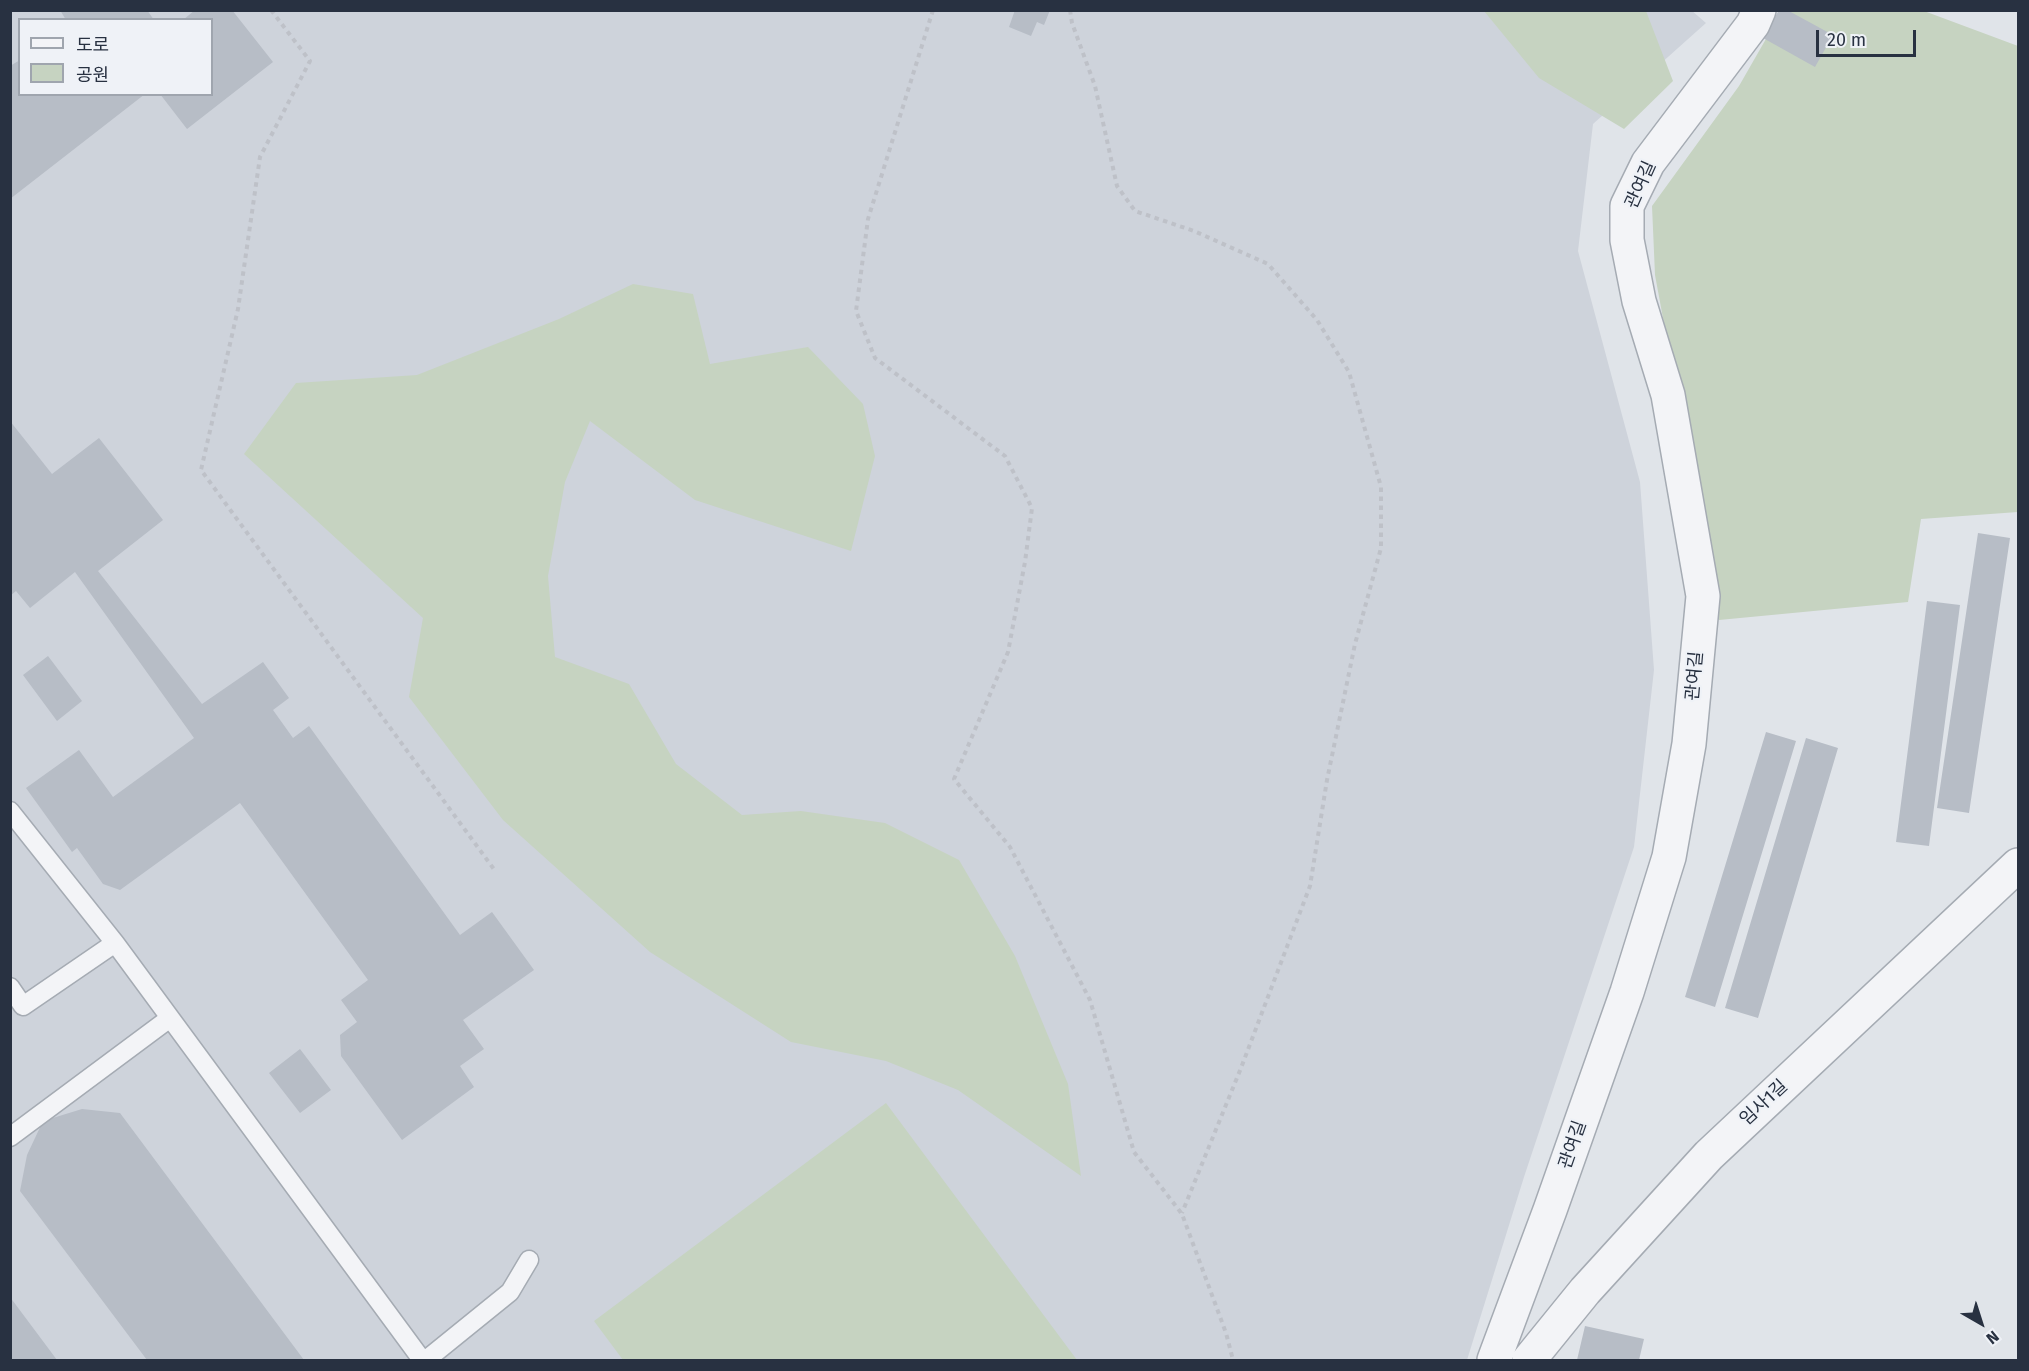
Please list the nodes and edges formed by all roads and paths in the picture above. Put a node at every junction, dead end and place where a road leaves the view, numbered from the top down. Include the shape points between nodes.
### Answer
1 (270, 10) edge
2 (933, 10) edge
3 (1070, 10) edge
4 (1759, 10) edge
5 (10, 811) edge
6 (2019, 865) edge
7 (495, 872) dead end
8 (115, 943) junction
9 (10, 987) edge
10 (170, 1018) junction
11 (10, 1137) edge
12 (1182, 1214) junction
13 (529, 1260) dead end
14 (424, 1360) edge
15 (1233, 1360) edge
16 (1494, 1360) edge
17 (1529, 1360) edge

1 - 7 path via 310,61 260,157 238,309 201,470
2 - 12 path via 868,219 856,311 875,358 1005,456 1032,508 1008,652 954,779 1010,847 1090,1000 1134,1152
3 - 12 path via 1095,86 1117,186 1135,211 1194,231 1268,264 1317,320 1349,372 1381,487 1381,548 1355,644 1310,886
4 - 16 street, 관여길 via 1754,24 1648,163 1627,206 1627,240 1639,301 1668,395 1703,596 1689,744 1669,857 1634,970
5 - 8 lane
6 - 17 street, 임사1길 via 1709,1155 1585,1291
8 - 9 lane via 23,1006
8 - 10 lane
10 - 11 lane
10 - 14 lane
12 - 15 path
13 - 14 lane via 510,1292

